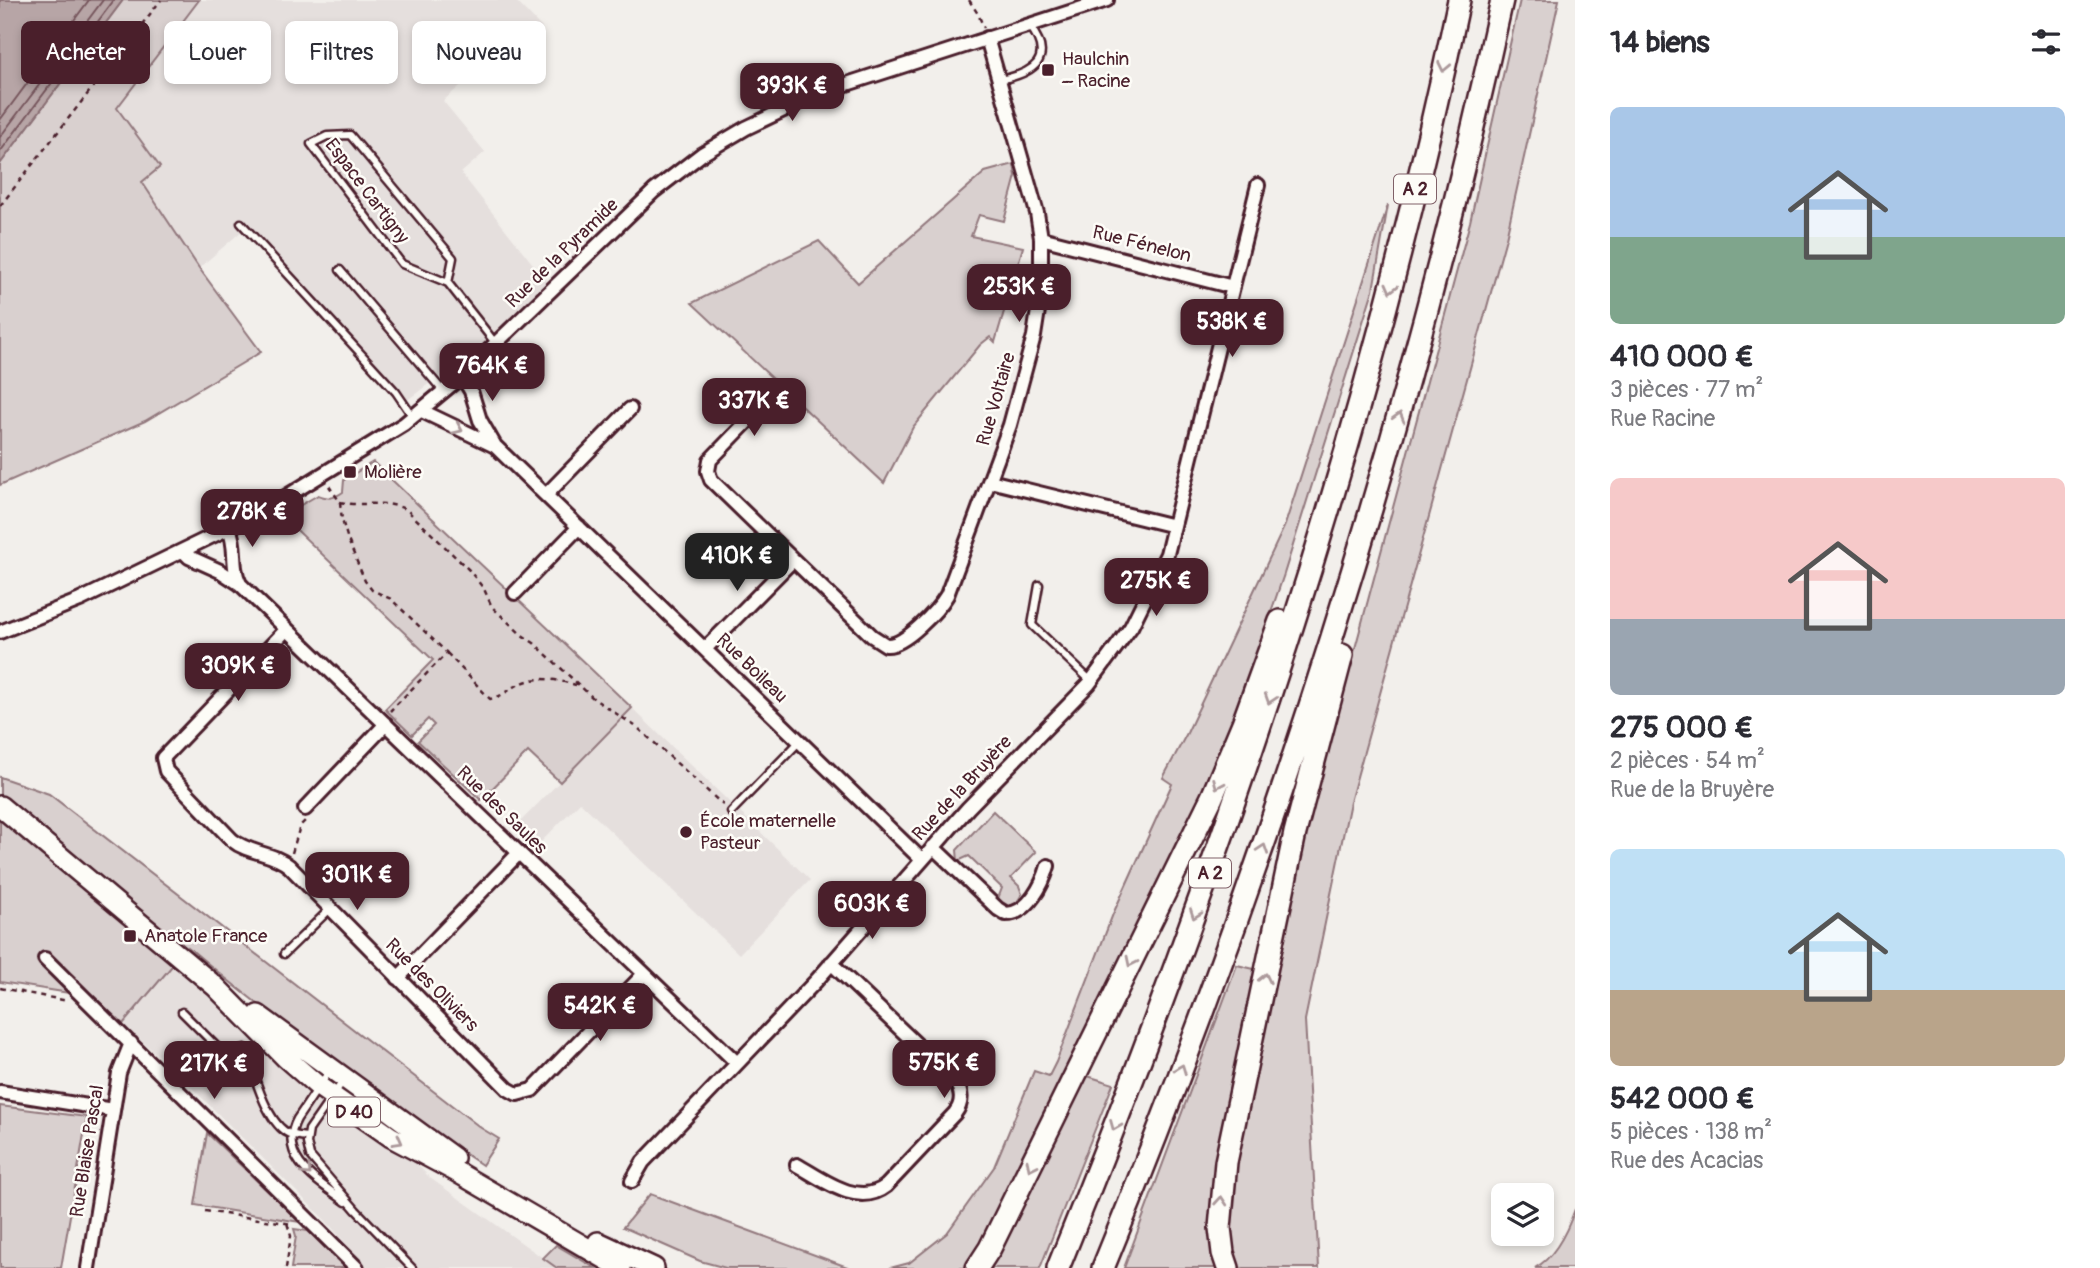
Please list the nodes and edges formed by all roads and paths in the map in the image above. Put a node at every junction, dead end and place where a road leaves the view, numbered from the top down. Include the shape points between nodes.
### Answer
1 (161, 0) edge
2 (968, 0) edge
3 (1107, 0) edge
4 (1459, 0) edge
5 (1502, 0) edge
6 (1029, 25) junction
7 (987, 38) junction
8 (1000, 80) junction
9 (1258, 185) dead end
10 (0, 206) edge
11 (241, 223) dead end
12 (1041, 238) junction
13 (340, 270) dead end
14 (448, 283) junction
15 (1233, 287) junction
16 (496, 344) junction
17 (462, 376) junction
18 (444, 392) junction
19 (775, 393) dead end
20 (630, 409) dead end
21 (418, 414) junction
22 (495, 446) junction
23 (1340, 470) junction
24 (321, 475) junction
25 (990, 481) junction
26 (1380, 483) junction
27 (546, 495) junction
28 (340, 502) junction
29 (1174, 526) junction
30 (579, 527) junction
31 (229, 528) junction
32 (183, 551) junction
33 (793, 560) junction
34 (240, 584) junction
35 (1039, 585) dead end
36 (515, 593) dead end
37 (287, 629) junction
38 (0, 632) edge
39 (705, 649) junction
40 (447, 653) junction
41 (1091, 681) junction
42 (579, 685) junction
43 (384, 722) junction
44 (800, 741) junction
45 (0, 806) edge
46 (304, 809) joint
47 (731, 812) joint
48 (933, 847) junction
49 (519, 853) junction
50 (921, 859) junction
51 (289, 866) junction
52 (1048, 866) dead end
53 (330, 909) junction
54 (284, 954) dead end
55 (45, 959) dead end
56 (831, 963) junction
57 (644, 974) junction
58 (398, 978) junction
59 (216, 987) junction
60 (0, 988) edge
61 (92, 1005) junction
62 (182, 1012) dead end
63 (131, 1043) junction
64 (737, 1063) junction
65 (337, 1074) junction
66 (325, 1091) junction
67 (0, 1092) edge
68 (113, 1110) junction
69 (291, 1135) junction
70 (307, 1137) junction
71 (797, 1165) dead end
72 (632, 1181) dead end
73 (356, 1210) junction
74 (205, 1211) dead end
75 (287, 1223) junction
76 (1121, 1224) junction
77 (318, 1227) junction
78 (88, 1268) edge
79 (286, 1268) edge
80 (357, 1268) edge
81 (412, 1268) edge
82 (621, 1268) edge
83 (654, 1268) edge
84 (977, 1268) edge
85 (1058, 1268) edge
86 (1103, 1268) edge
87 (1109, 1268) edge
88 (1228, 1268) edge

1 - 10 path
2 - 7 path
3 - 6 street, Rue de la Pyramide
4 -> 23 highway, A 2 via 1408,220
26 -> 5 highway, A 2 via 1439,266
6 - 7 street, Rue de la Pyramide
6 - 8 lane via 1041,45 1036,65 1027,73
7 - 8 street, Rue Voltaire
7 - 16 street, Rue de la Pyramide via 806,98 702,154 654,191
8 - 12 street, Rue Voltaire
9 - 15 street, Rue de la Bruyère
11 - 21 lane
12 - 15 street, Rue Fénelon
12 - 25 street, Rue Voltaire via 1037,322
13 - 18 lane
14 - 14 lane, Espace Cartigny via 402,264 310,144 327,136 350,135 453,258
14 - 16 lane, Espace Cartigny
15 - 29 street, Rue de la Bruyère
16 - 17 street, Rue de la Pyramide
17 - 18 street, Rue de la Pyramide
17 - 22 street, Rue Boileau
18 - 21 street, Rue de la Pyramide
19 - 33 street via 710,460 708,471 715,484
20 - 27 street
21 -> 22 street, Rue Boileau
21 - 24 street, Rue de la Pyramide
22 - 27 street, Rue Boileau
23 -> 84 highway via 1212,797
23 -> 85 highway, A 2 via 1217,855
24 - 28 path
24 - 31 street, Rue de la Pyramide
25 - 29 street
25 - 33 street, Rue Voltaire via 944,600 906,639 891,646 872,636
76 -> 26 highway, A 2 via 1260,859
88 -> 26 highway via 1220,1221 1226,1162 1295,833 1359,592
27 - 30 street, Rue Boileau
28 - 40 path via 348,540 365,581 391,599
28 - 42 path via 388,503 407,510 469,570 492,607
29 - 41 street, Rue de la Bruyère via 1167,554 1139,614
30 - 36 street
30 - 39 street, Rue Boileau
31 - 32 street, Rue de la Pyramide
31 - 34 street
32 - 34 street, Rue des Saules
32 - 38 street, Rue de la Pyramide
33 - 39 street
34 - 37 street, Rue des Saules
35 - 41 lane via 1032,625
37 - 43 street, Rue des Saules
37 - 51 street, Rue des Oliviers via 162,762 232,840
39 - 44 street, Rue Boileau
40 - 42 path via 489,699 543,679
40 - 43 path
41 - 48 street, Rue de la Bruyère
42 - 47 path via 638,728
43 - 46 street
43 - 49 street, Rue des Saules
44 - 47 lane
44 - 50 street, Rue Boileau
45 - 59 main road, D 40
46 - 51 path via 310,816 300,826
48 - 50 street, Rue de la Bruyère
48 - 52 street via 1006,915 1018,911 1037,892
49 - 57 street, Rue des Saules
49 - 58 street
50 - 56 street, Rue de la Bruyère
51 - 53 street, Rue des Oliviers
53 - 54 lane
53 - 58 street, Rue des Oliviers
55 - 61 street
56 - 64 street, Rue de la Bruyère
56 - 71 street via 956,1081 960,1102 895,1177 874,1193 848,1192
57 - 58 street, Rue des Oliviers via 531,1090 517,1094
57 - 64 street, Rue des Saules
59 - 65 main road, D 40
59 - 66 main road, D 40
60 - 61 path
61 - 63 street
62 - 69 lane via 225,1055 245,1048 272,1116
63 - 68 street, Rue Blaise Pascal via 121,1064
63 - 77 street
64 - 72 street, Rue de la Bruyère via 643,1162
65 - 66 lane
65 - 66 lane
65 - 83 main road, D 40 via 502,1190
66 - 69 lane via 301,1112
66 - 70 lane
66 -> 82 main road, D 40 via 391,1137
67 - 68 street
68 - 78 street, Rue Blaise Pascal
69 - 70 lane
69 -> 73 lane via 294,1155 302,1167
70 - 73 lane via 315,1162
73 - 81 lane
74 - 75 path
75 - 77 path
75 - 79 path via 291,1236
76 - 86 highway, A 2
76 - 87 highway
77 - 80 street

